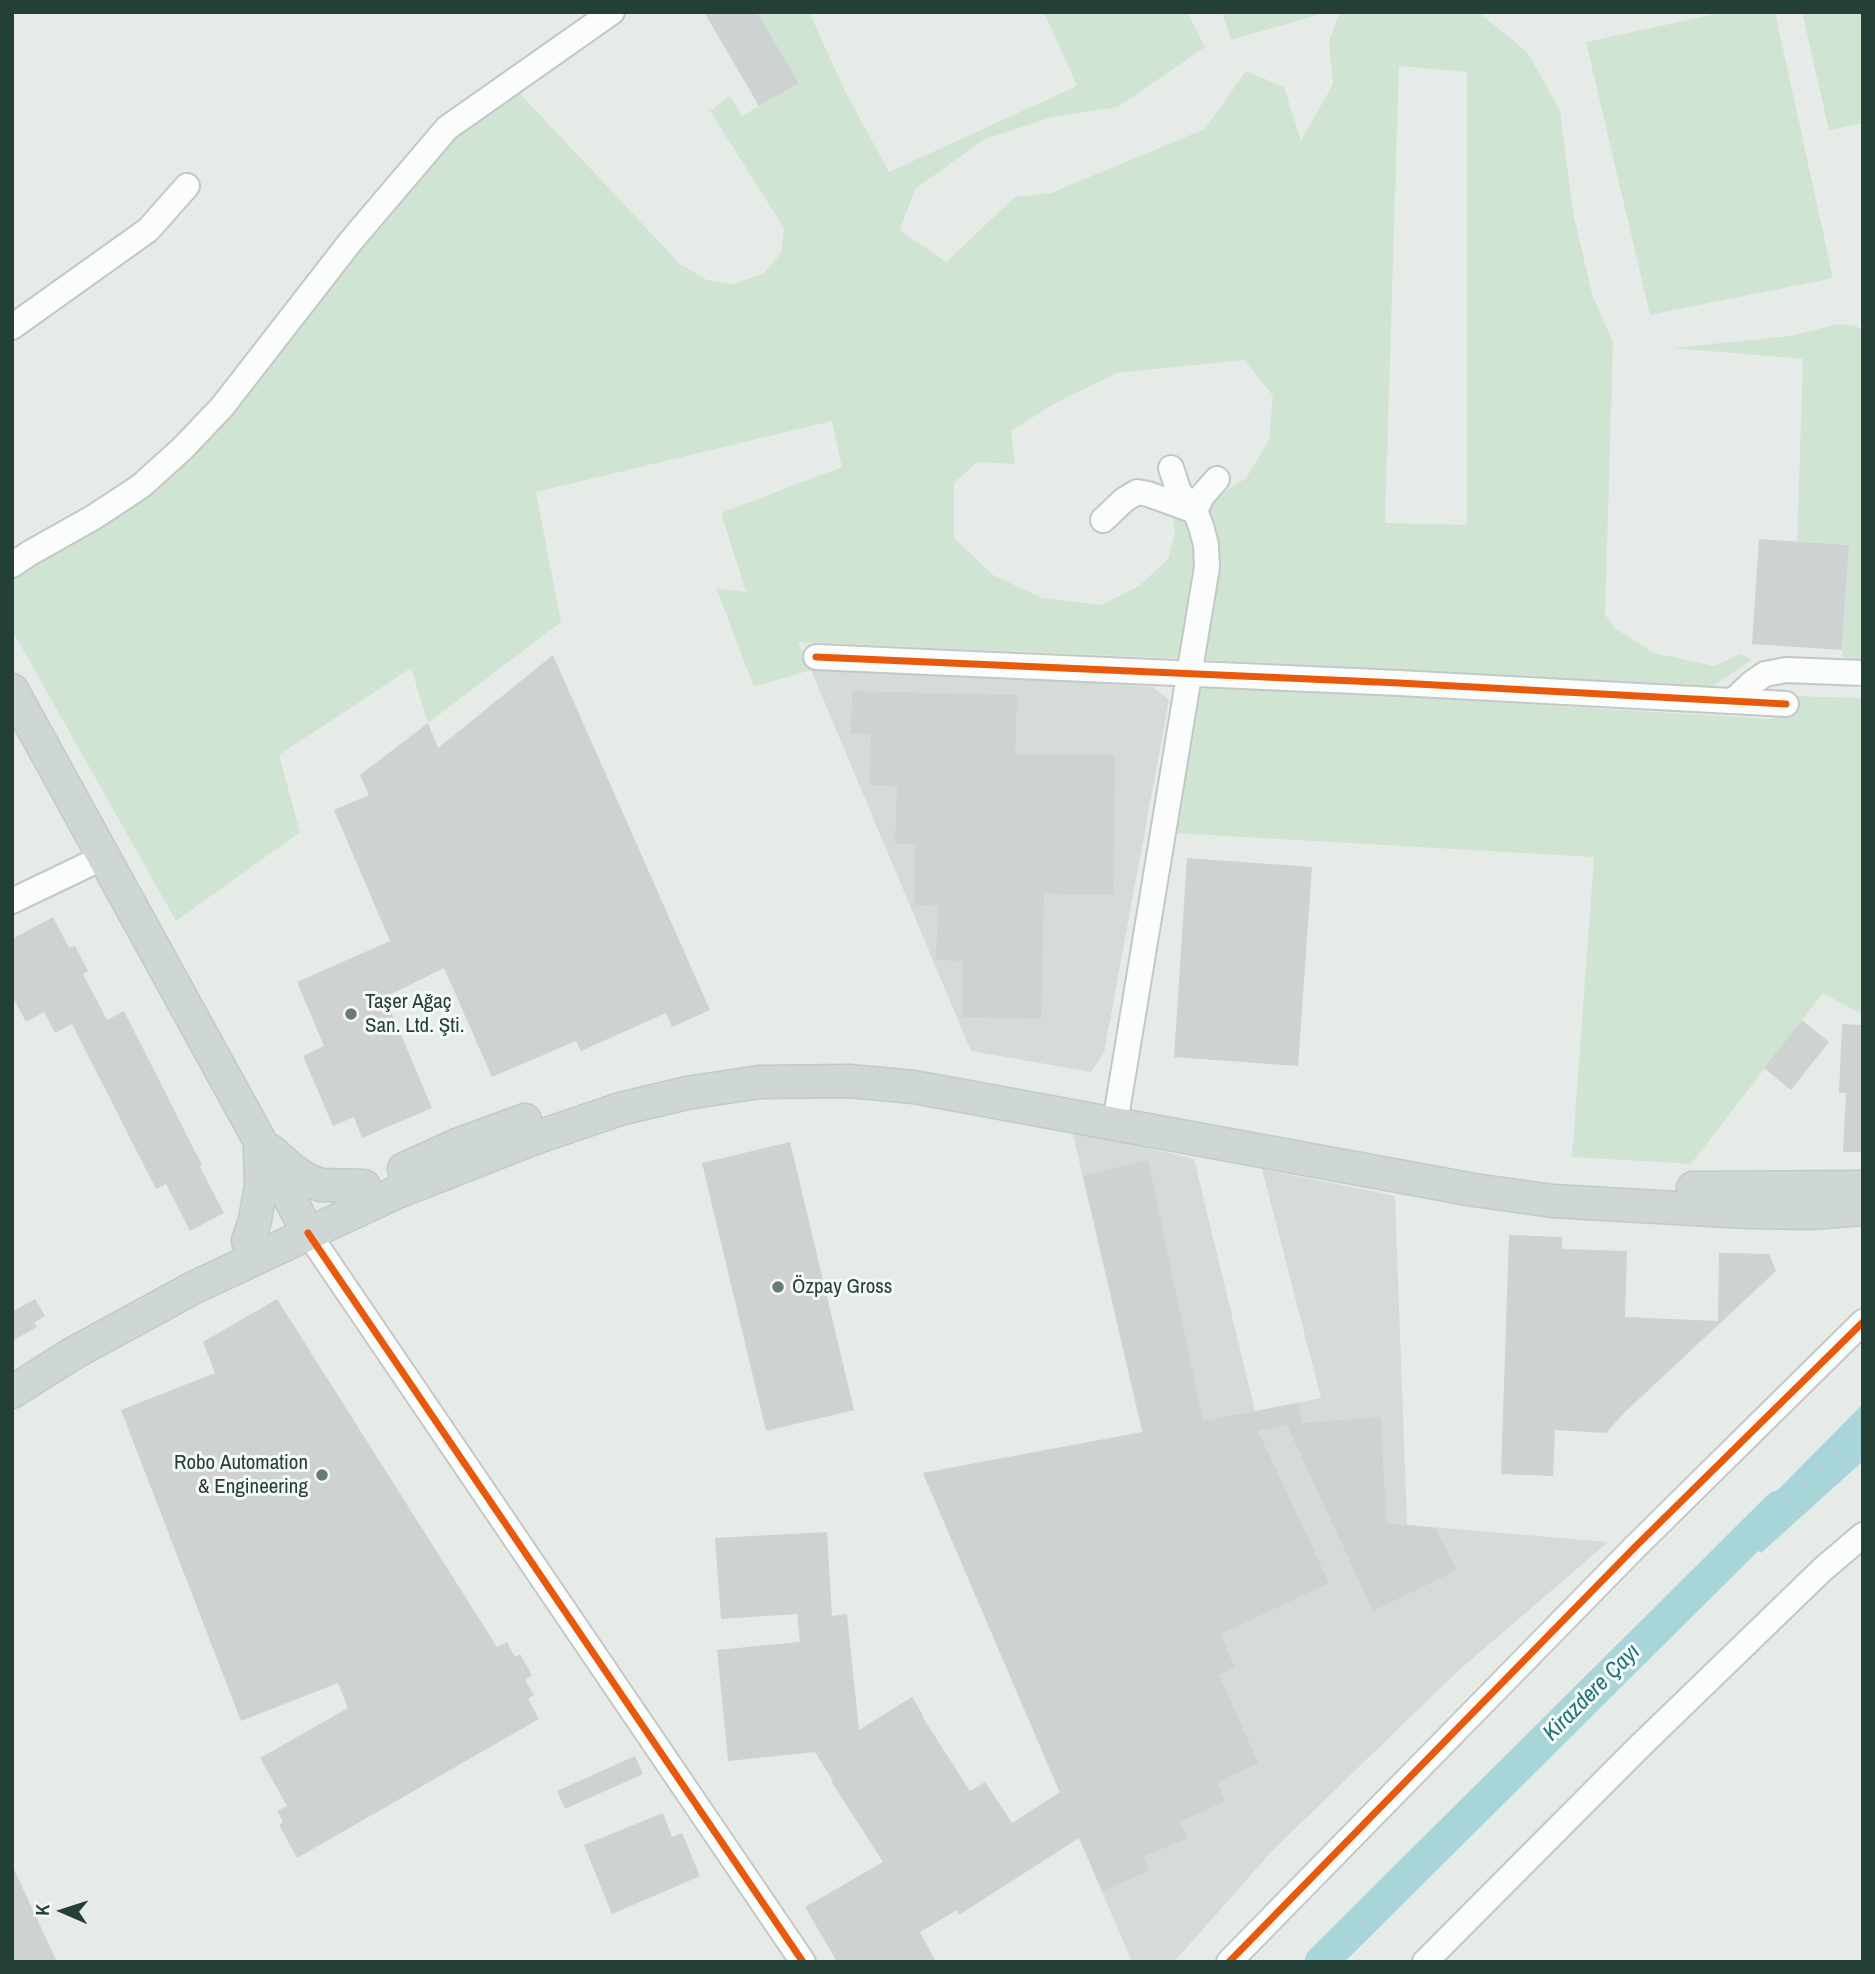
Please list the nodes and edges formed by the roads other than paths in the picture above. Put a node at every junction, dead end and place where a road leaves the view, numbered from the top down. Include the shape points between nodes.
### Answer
1 (612, 12) edge
2 (187, 186) dead end
3 (12, 327) edge
4 (1171, 468) dead end
5 (1217, 479) dead end
6 (1195, 511) junction
7 (1103, 520) dead end
8 (12, 565) edge
9 (816, 657) dead end
10 (1863, 673) edge
11 (1189, 674) junction
12 (12, 690) edge
13 (1733, 701) junction
14 (1786, 704) dead end
15 (104, 857) junction
16 (12, 901) edge
17 (1116, 1114) junction
18 (260, 1141) junction
19 (364, 1186) junction
20 (1862, 1204) edge
21 (304, 1224) junction
22 (248, 1241) junction
23 (1863, 1322) edge
24 (12, 1371) edge
25 (12, 1392) edge
26 (1863, 1535) edge
27 (792, 1958) edge
28 (1229, 1962) edge
29 (1425, 1962) edge

1 - 8 street via 447,128 351,241 222,407 183,448 141,486
2 - 3 street via 148,230
4 - 6 street via 1179,492
5 - 6 street
6 - 7 street via 1138,492
6 - 11 street via 1206,545 1207,567
9 - 11 street
10 - 13 street via 1786,670 1765,674
11 - 13 street
11 - 17 street
12 - 15 main road
13 - 14 street
15 - 16 street
15 - 18 main road
17 - 19 main road via 936,1073 883,1066 815,1062 728,1068 631,1087 534,1116
17 - 20 main road via 1474,1190 1553,1201 1810,1213
17 - 21 main road via 887,1084 803,1080 724,1086 629,1106
18 - 19 main road via 307,1180 321,1185
18 - 21 main road
18 - 22 main road via 261,1186
19 - 21 main road
21 - 22 main road
21 - 25 main road
21 - 27 street via 661,1750
22 - 24 main road via 63,1338
23 - 28 street via 1635,1547
26 - 29 street via 1637,1748

